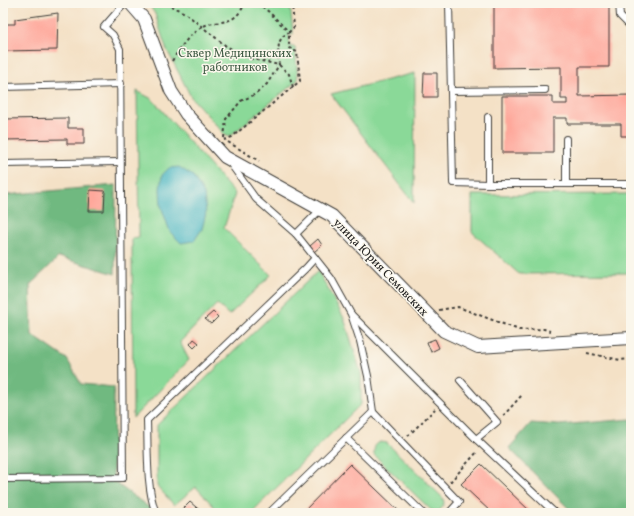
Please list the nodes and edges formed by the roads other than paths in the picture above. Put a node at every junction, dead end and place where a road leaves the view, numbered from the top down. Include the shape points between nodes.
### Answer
1 (125, 3) edge
2 (130, 3) edge
3 (449, 3) edge
4 (619, 3) edge
5 (631, 27) edge
6 (121, 84) junction
7 (3, 87) edge
8 (545, 90) dead end
9 (451, 91) junction
10 (488, 117) dead end
11 (566, 139) dead end
12 (225, 157) junction
13 (120, 162) junction
14 (3, 164) edge
15 (488, 184) junction
16 (566, 184) junction
17 (631, 184) edge
18 (321, 209) junction
19 (296, 234) junction
20 (315, 258) junction
21 (351, 314) junction
22 (631, 338) edge
23 (460, 380) dead end
24 (373, 412) junction
25 (346, 438) junction
26 (476, 439) junction
27 (3, 479) edge
28 (156, 513) edge
29 (269, 513) edge
30 (423, 513) edge
31 (449, 513) edge
32 (555, 513) edge

1 - 6 lane via 104,27 113,35 120,49
2 - 12 street, улица Юрия Семовских via 144,18 171,91 186,114
3 - 9 lane
4 - 5 lane via 620,16
6 - 7 lane
6 - 13 lane
8 - 9 lane
9 - 15 lane via 453,183
10 - 15 lane
11 - 16 lane
12 - 18 street, улица Юрия Семовских
12 - 19 lane via 256,198
13 - 14 lane
13 - 27 lane via 123,478
15 - 16 lane
16 - 17 lane
18 - 19 lane
18 - 22 street, улица Юрия Семовских via 332,216 444,331 478,347
19 - 20 lane
20 - 21 lane via 331,278
20 - 28 lane via 147,420 152,503
21 - 24 lane via 368,376
21 - 26 lane
23 - 26 lane via 497,422
24 - 25 lane
24 - 31 lane via 460,502
25 - 29 lane
25 - 30 lane
26 - 32 lane

